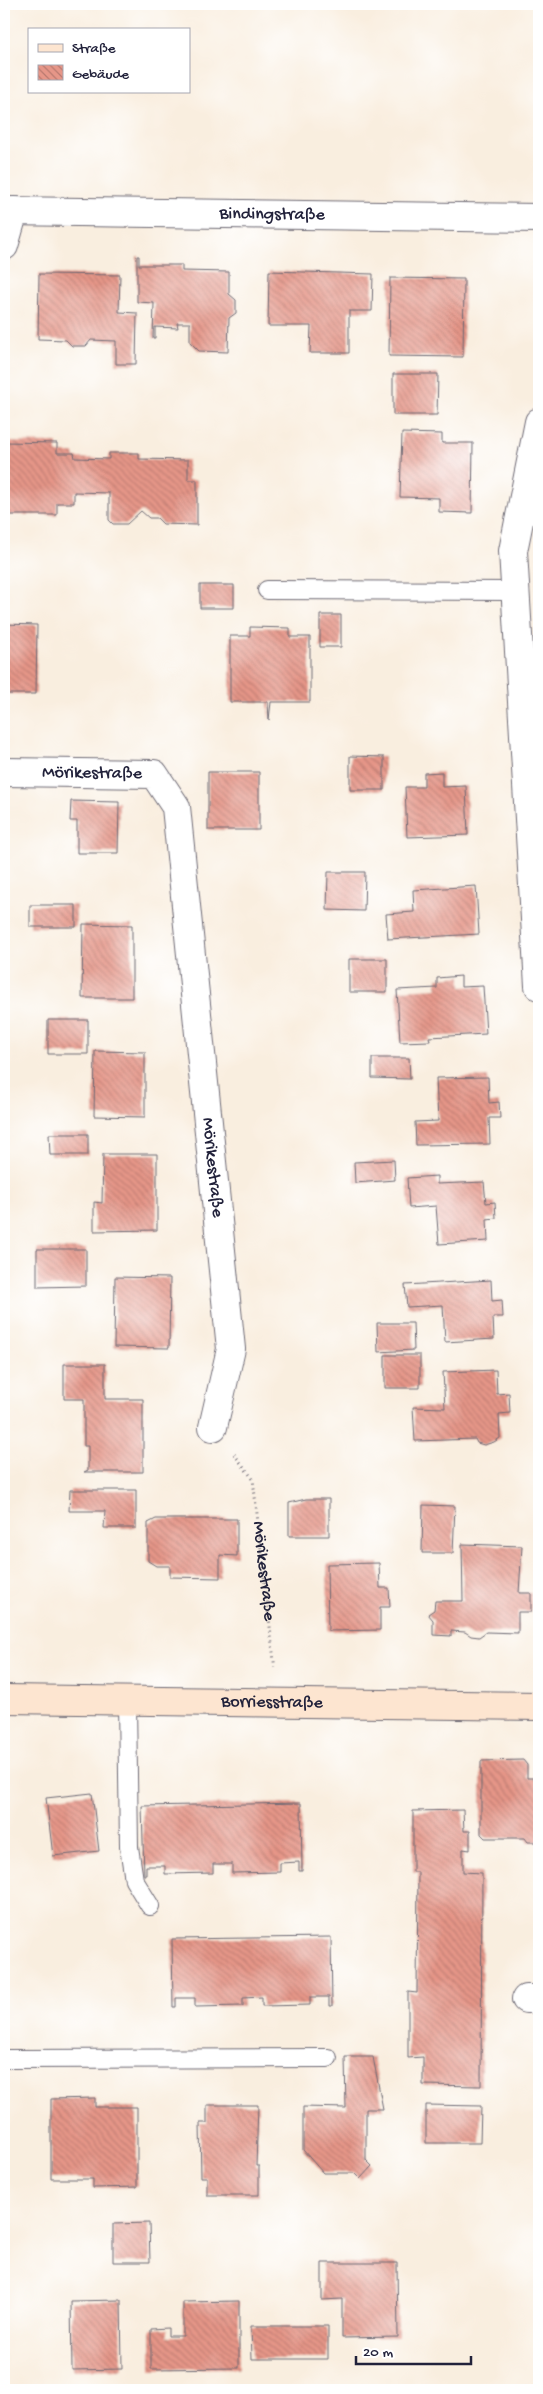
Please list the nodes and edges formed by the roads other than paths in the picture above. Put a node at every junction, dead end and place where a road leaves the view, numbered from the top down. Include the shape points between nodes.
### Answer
1 (9, 211) edge
2 (539, 218) edge
3 (4, 246) edge
4 (539, 422) edge
5 (267, 590) dead end
6 (515, 591) junction
7 (4, 772) edge
8 (539, 986) edge
9 (213, 1427) road end
10 (4, 1699) edge
11 (127, 1701) junction
12 (539, 1706) edge
13 (150, 1906) dead end
14 (328, 2058) dead end
15 (4, 2059) edge

1 - 2 street, Bindingstraße
1 - 3 street
4 - 6 street via 513,550
5 - 6 lane
6 - 8 street
7 - 9 street, Mörikestraße via 154,774 176,807 231,1349
10 - 11 main road, Borriesstraße
11 - 12 main road, Borriesstraße
11 - 13 lane via 128,1847 134,1880
14 - 15 lane

